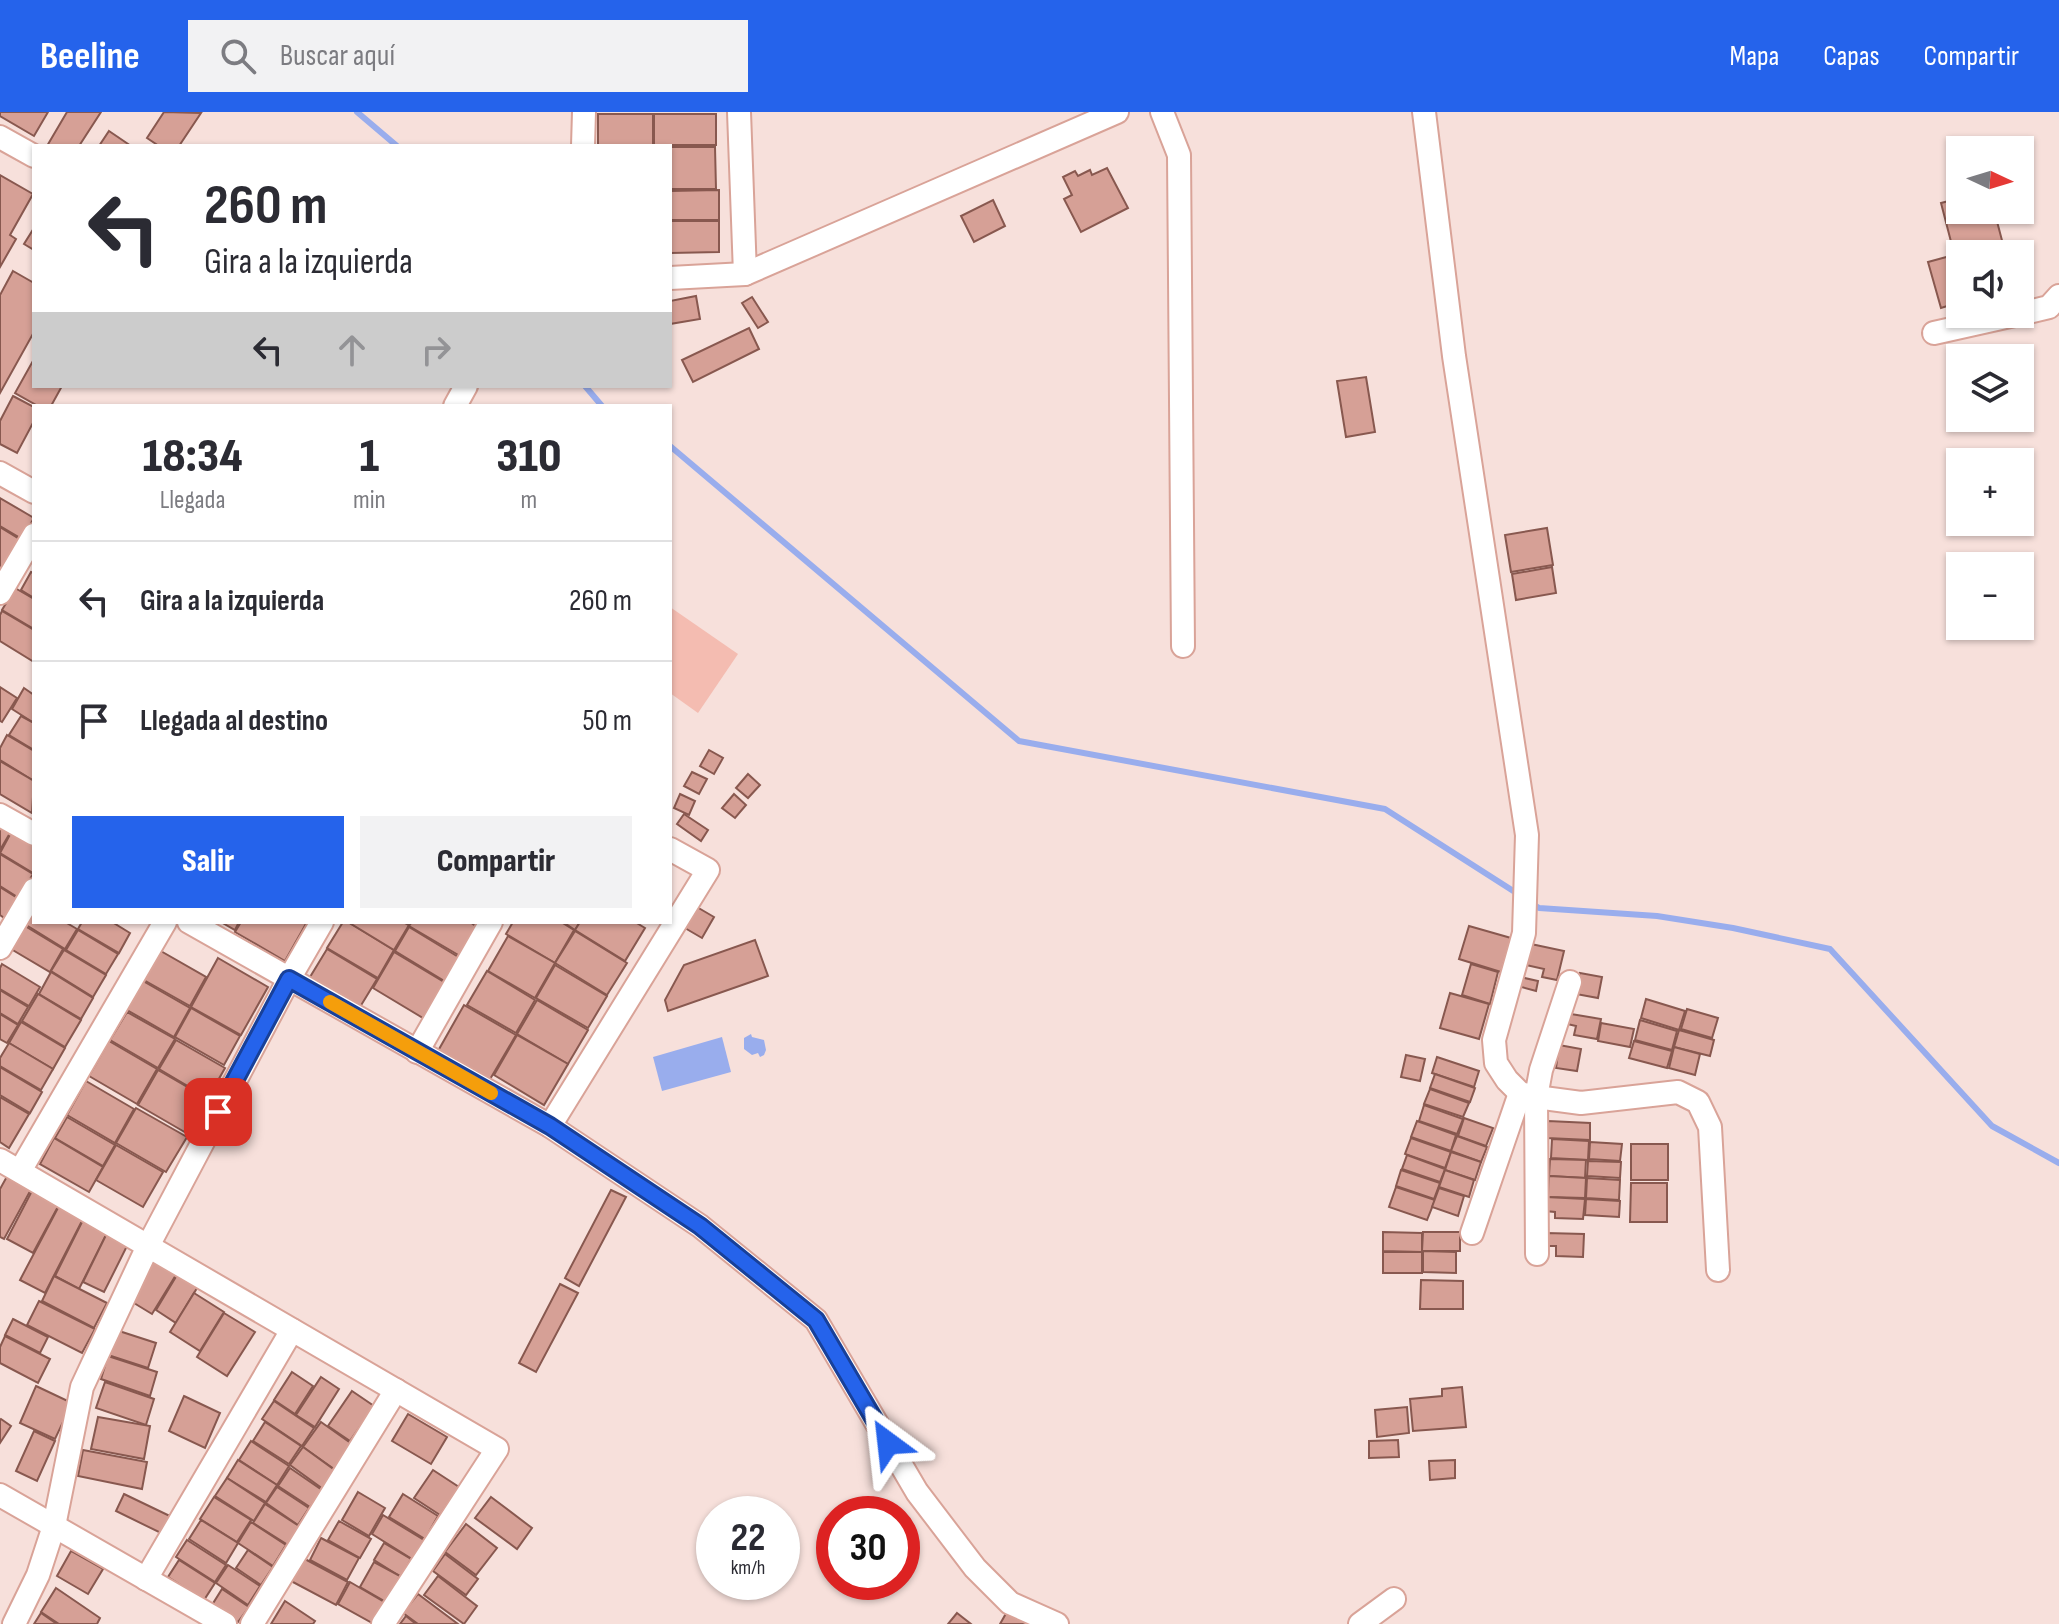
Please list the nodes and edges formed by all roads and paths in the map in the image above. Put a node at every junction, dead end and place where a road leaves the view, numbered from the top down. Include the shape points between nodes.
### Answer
1 (584, 112) edge
2 (739, 112) edge
3 (1117, 112) edge
4 (1162, 112) edge
5 (1424, 112) edge
6 (0, 137) edge
7 (583, 144) edge
8 (32, 155) edge
9 (745, 274) junction
10 (672, 278) edge
11 (2059, 296) edge
12 (2034, 311) edge
13 (1957, 328) edge
14 (1934, 333) dead end
15 (0, 473) edge
16 (32, 491) edge
17 (32, 538) edge
18 (0, 593) edge
19 (1183, 646) dead end
20 (0, 815) edge
21 (32, 831) edge
22 (672, 850) edge
23 (32, 893) edge
24 (164, 924) edge
25 (193, 924) edge
26 (321, 924) edge
27 (490, 924) edge
28 (0, 948) edge
29 (289, 979) junction
30 (1570, 982) dead end
31 (417, 1052) junction
32 (1528, 1095) junction
33 (550, 1126) junction
34 (10, 1166) edge
35 (1472, 1233) dead end
36 (148, 1246) junction
37 (1537, 1254) dead end
38 (1718, 1270) dead end
39 (292, 1330) junction
40 (396, 1390) junction
41 (0, 1495) edge
42 (54, 1526) junction
43 (146, 1579) junction
44 (1394, 1599) dead end
45 (1053, 1623) edge
46 (14, 1624) edge
47 (225, 1624) edge
48 (252, 1624) edge
49 (383, 1624) edge
50 (1360, 1624) edge

1 - 7 street
2 - 9 street
3 - 9 street
4 - 19 street via 1179,155
5 - 32 street via 1454,356 1527,835 1524,933 1494,1040 1496,1063
6 - 8 street
9 - 10 street
11 - 12 street via 2049,307
13 - 14 street
15 - 16 street
17 - 18 street
20 - 21 street
22 - 33 street via 708,870
23 - 28 street
24 - 34 street
25 - 29 street
26 - 29 street
27 - 31 street
29 - 31 street
29 - 36 street
30 - 32 street
31 - 33 street
32 - 35 street
32 - 37 street
32 - 38 street via 1581,1103 1678,1092 1698,1102 1710,1127
33 - 45 street via 700,1226 816,1320 917,1492 975,1568 1010,1603
34 - 36 street
36 - 39 street
36 - 42 street via 82,1387
39 - 40 street
39 - 43 street
40 - 48 street
40 - 49 street via 497,1449
41 - 42 street
42 - 43 street
42 - 46 street
43 - 47 street
44 - 50 street

